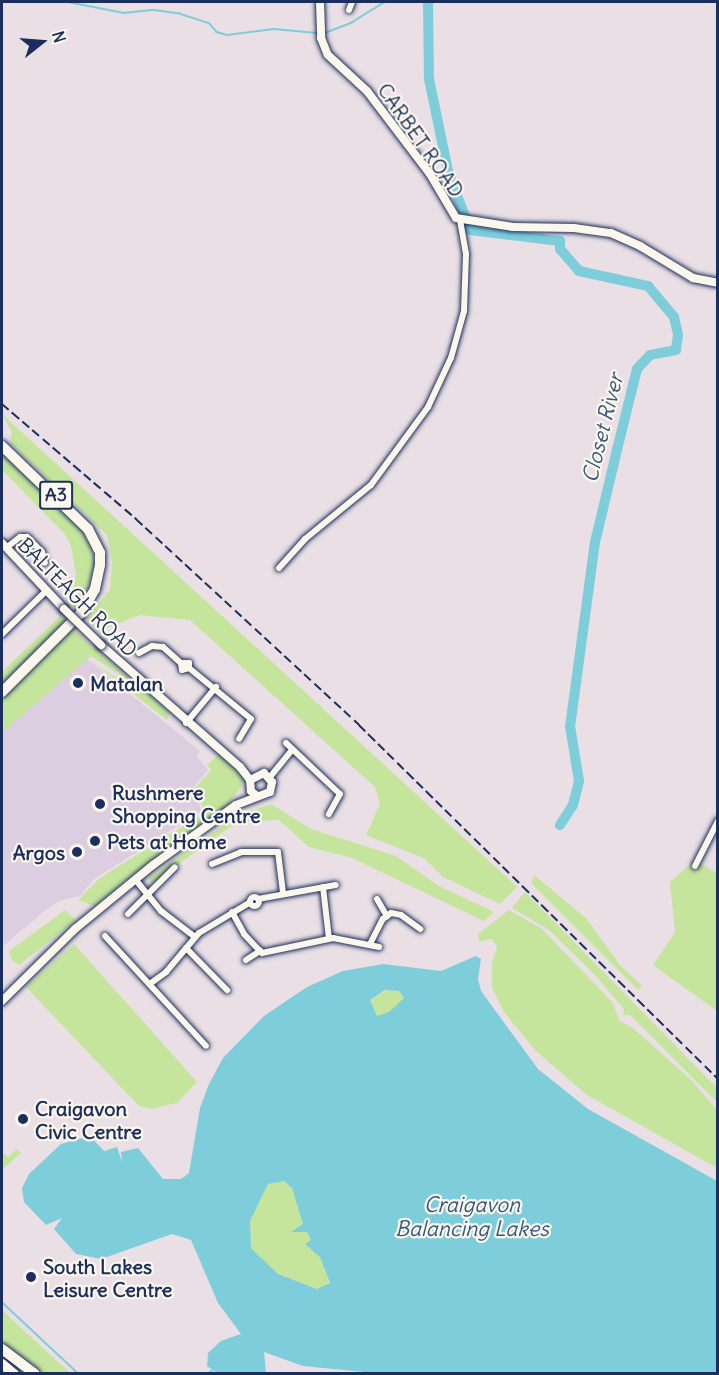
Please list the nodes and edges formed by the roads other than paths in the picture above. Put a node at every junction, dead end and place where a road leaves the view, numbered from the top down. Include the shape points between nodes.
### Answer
1 (320, 2) edge
2 (354, 3) edge
3 (349, 10) dead end
4 (461, 220) junction
5 (717, 283) edge
6 (2, 446) edge
7 (4, 545) edge
8 (45, 563) dead end
9 (279, 568) dead end
10 (46, 591) junction
11 (2, 634) edge
12 (139, 653) dead end
13 (216, 687) junction
14 (2, 692) edge
15 (183, 721) junction
16 (239, 739) dead end
17 (286, 743) dead end
18 (292, 750) junction
19 (240, 767) junction
20 (256, 774) junction
21 (270, 777) junction
22 (249, 784) junction
23 (256, 795) junction
24 (236, 805) junction
25 (329, 814) dead end
26 (717, 821) edge
27 (211, 865) dead end
28 (694, 866) dead end
29 (175, 867) dead end
30 (135, 879) junction
31 (336, 885) dead end
32 (323, 887) junction
33 (283, 893) junction
34 (148, 896) junction
35 (377, 899) dead end
36 (134, 909) junction
37 (232, 912) junction
38 (128, 914) dead end
39 (140, 915) dead end
40 (387, 916) junction
41 (416, 929) dead end
42 (103, 935) dead end
43 (195, 937) junction
44 (329, 939) junction
45 (370, 944) junction
46 (379, 946) dead end
47 (186, 948) junction
48 (260, 951) junction
49 (246, 960) dead end
50 (151, 983) junction
51 (227, 990) dead end
52 (2, 1001) edge
53 (206, 1046) dead end
54 (2, 1349) edge
55 (2, 1364) edge
56 (15, 1374) edge
57 (35, 1374) edge

1 - 4 street, CARBET ROAD via 321,33 328,55 367,91
2 - 3 street
4 - 5 street via 611,233 693,278
4 - 9 street, CARBET ROAD via 466,254 464,311 451,358 428,407 371,485 305,539
6 - 14 highway, A3 via 75,514 100,553 100,576 81,613
7 - 8 street via 27,537 42,552
7 - 10 street, BALTEAGH ROAD
10 - 11 street
10 - 15 street, BALTEAGH ROAD, bridge
12 - 13 street via 152,646 163,647 181,663 182,670 189,668
13 - 15 street
13 - 16 street via 251,719
15 - 19 street, BALTEAGH ROAD
17 - 18 street
18 - 21 street
18 - 25 street via 340,794
19 - 20 street, BALTEAGH ROAD
19 - 22 street, BALTEAGH ROAD
20 - 21 street
20 - 22 street
21 - 23 street via 270,792
22 - 23 street
22 - 24 street
23 - 24 street
24 - 30 street
26 - 28 street
27 - 33 street via 241,852 278,852
29 - 34 street
30 - 34 street
30 - 52 street via 75,929
31 - 32 street
32 - 33 street
32 - 44 street
33 - 37 street via 258,899 255,905 249,903
34 - 36 street
34 - 43 street
35 - 40 street
36 - 38 street
36 - 39 street
37 - 43 street
37 - 48 street via 244,934
40 - 41 street via 401,915
40 - 45 street
42 - 50 street
43 - 47 street
44 - 45 street
44 - 48 street
45 - 46 street
47 - 50 street
47 - 51 street
48 - 49 street
50 - 53 street
54 - 57 highway
55 - 56 highway

